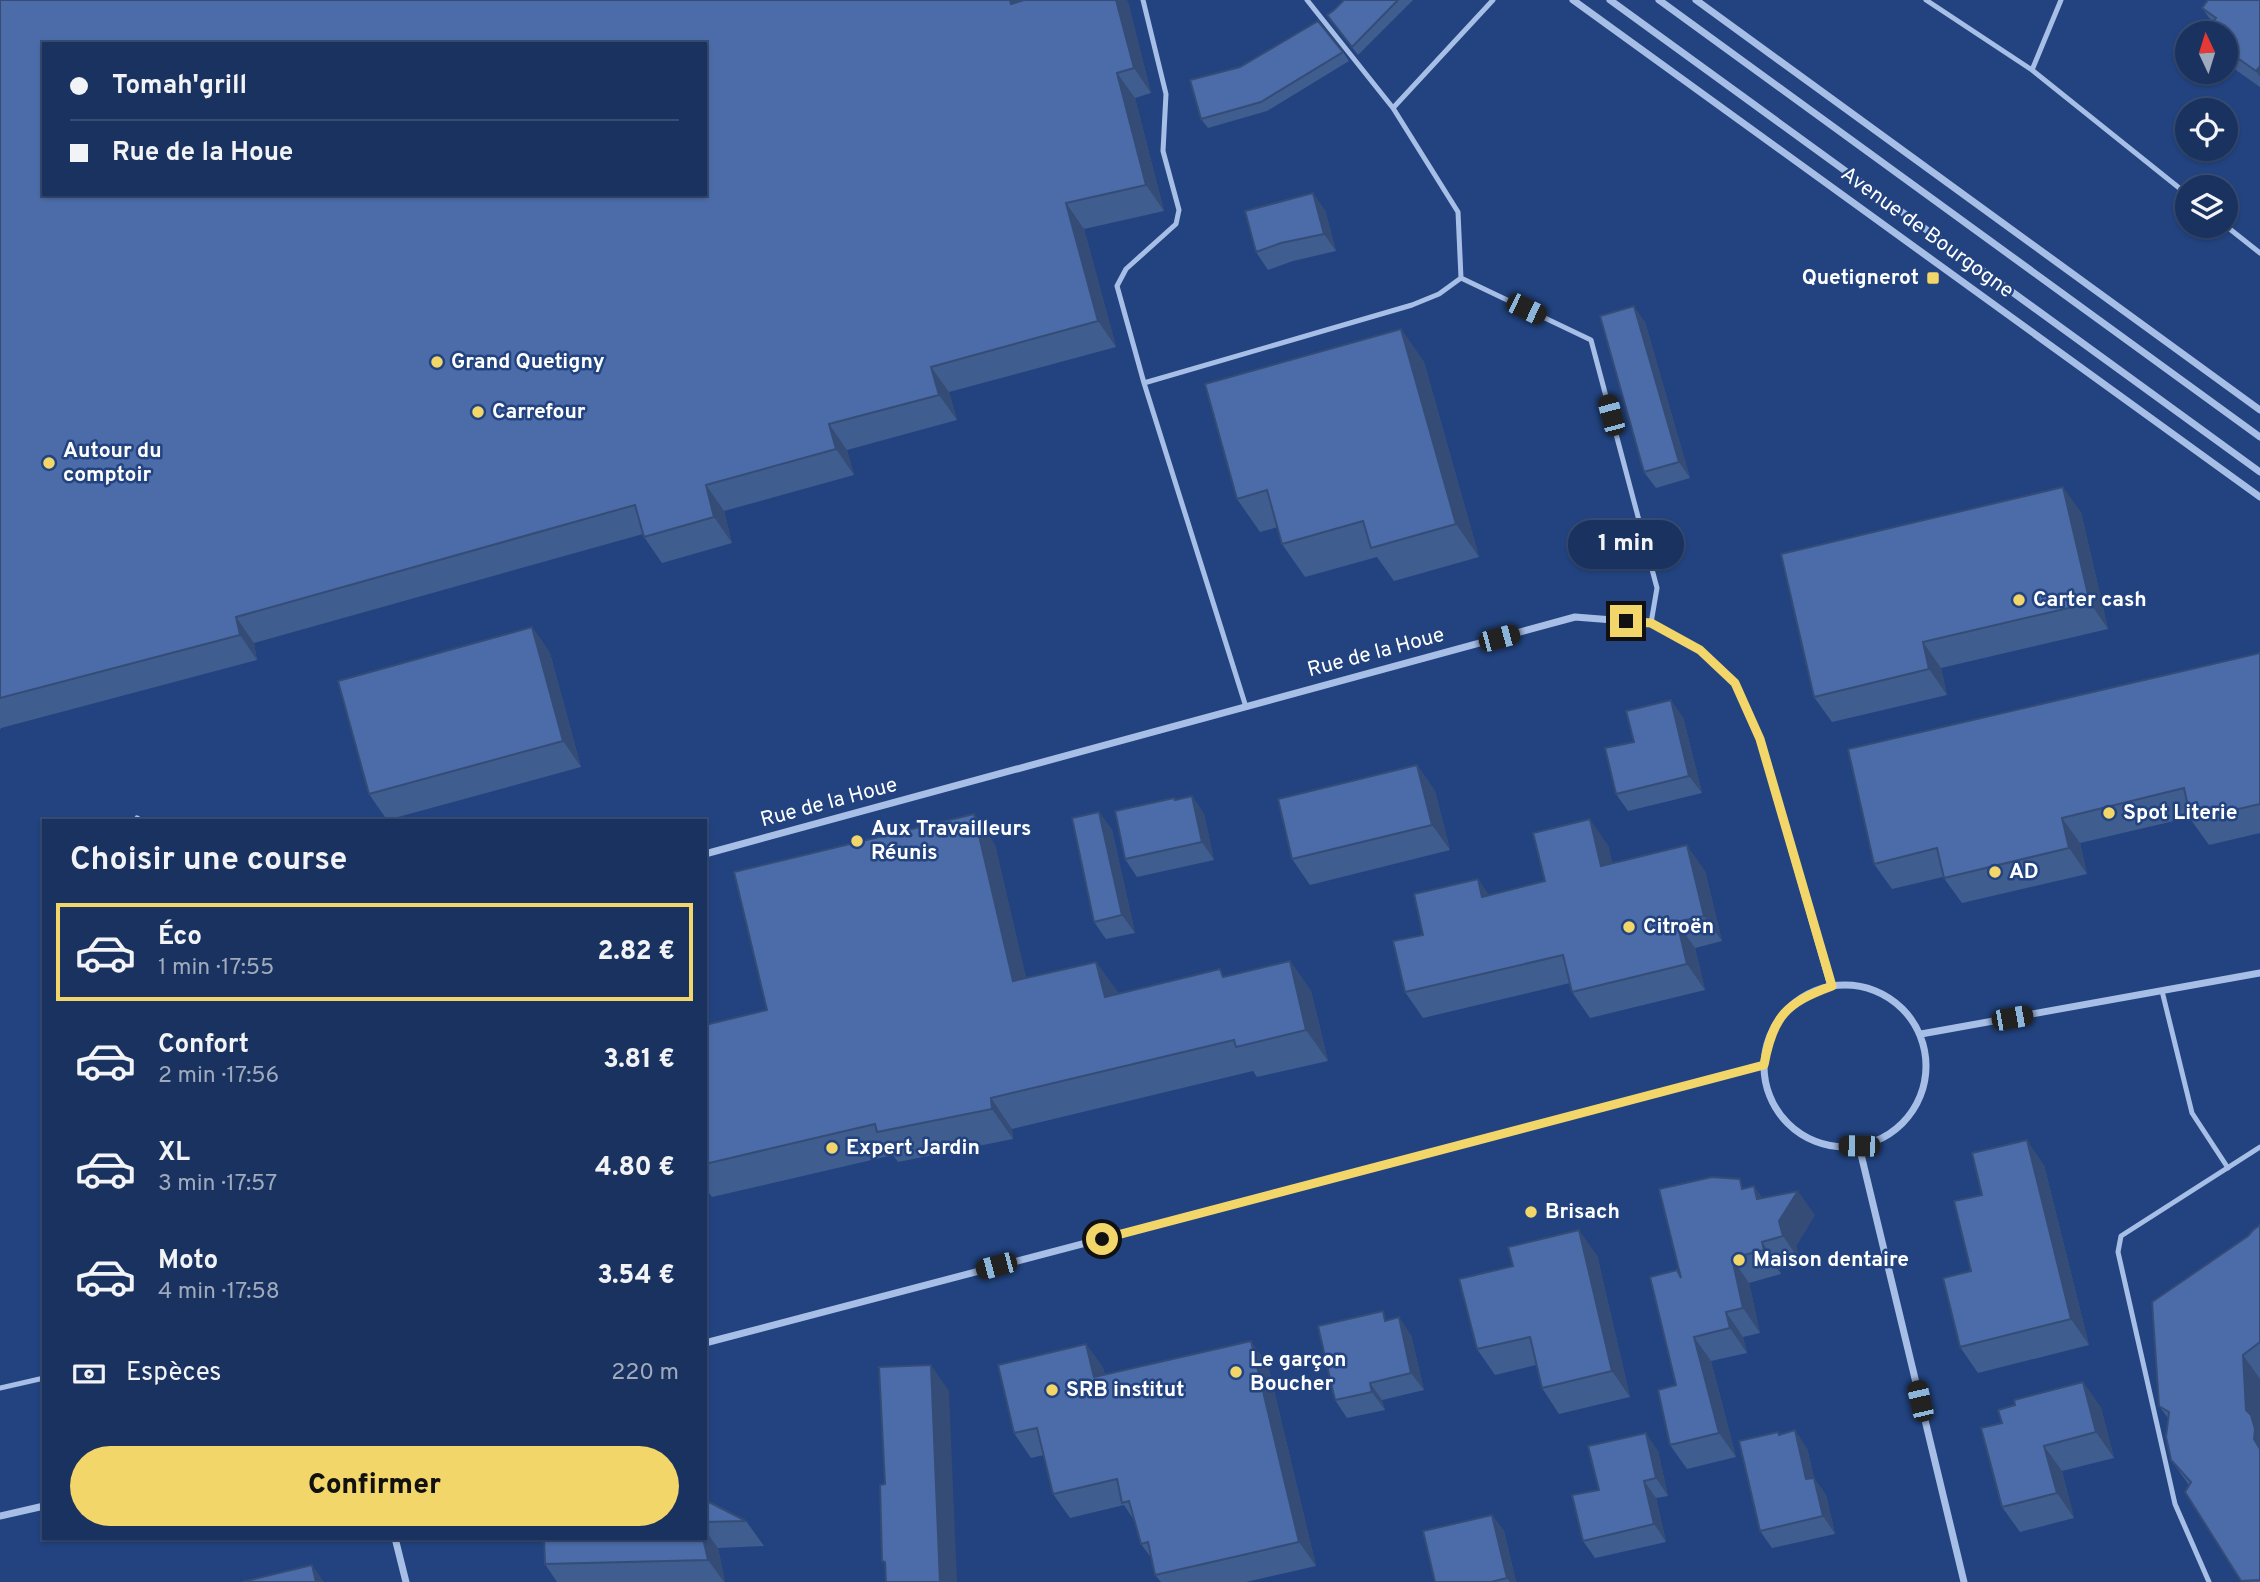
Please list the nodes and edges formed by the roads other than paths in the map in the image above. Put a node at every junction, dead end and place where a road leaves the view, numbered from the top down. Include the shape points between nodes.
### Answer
1 (1143, 0) edge
2 (1307, 0) edge
3 (1493, 0) edge
4 (1573, 0) edge
5 (1609, 0) edge
6 (1659, 0) edge
7 (1696, 0) edge
8 (1926, 0) edge
9 (2061, 0) edge
10 (2032, 70) junction
11 (1392, 108) junction
12 (2175, 185) edge
13 (2238, 236) edge
14 (2260, 253) edge
15 (1461, 278) junction
16 (1144, 383) junction
17 (2260, 410) edge
18 (2260, 437) edge
19 (2260, 472) edge
20 (2260, 497) edge
21 (1651, 623) junction
22 (1246, 707) junction
23 (707, 853) edge
24 (2260, 973) edge
25 (1832, 986) junction
26 (2162, 991) junction
27 (1921, 1034) junction
28 (1764, 1065) junction
29 (1859, 1146) junction
30 (2260, 1147) edge
31 (2228, 1168) junction
32 (707, 1342) edge
33 (42, 1378) edge
34 (0, 1388) edge
35 (42, 1506) edge
36 (0, 1516) edge
37 (396, 1540) edge
38 (406, 1582) edge
39 (1964, 1582) edge
40 (2209, 1582) edge

1 - 16 lane via 1166,94 1163,151 1179,210 1175,224 1126,269 1116,286
2 - 11 lane
3 - 11 lane
4 - 20 street, Avenue de Bourgogne
5 - 19 street, Avenue de Bourgogne
6 - 18 street, Avenue de Bourgogne
7 - 17 street
8 - 10 lane
9 - 10 lane
10 - 12 lane
11 - 15 lane via 1458,212
13 - 14 lane
15 - 16 lane via 1412,305
15 - 21 lane via 1591,340 1657,588
16 - 22 lane
21 - 22 street, Rue de la Houe via 1574,617
21 - 25 street, Rue de la Houe via 1700,650 1735,683 1760,739
22 - 23 street, Rue de la Houe
24 - 26 street
25 - 27 street via 1859,985 1884,995 1906,1011
25 - 28 street via 1805,996 1783,1013 1769,1038
26 - 27 street
26 - 31 lane via 2192,1113
27 - 29 street via 1927,1063 1923,1091 1909,1117 1886,1136
28 - 29 street via 1768,1093 1777,1109 1804,1136 1831,1146
28 - 32 street
29 - 39 street
30 - 31 lane
31 - 40 lane via 2121,1236 2118,1252 2175,1504
33 - 34 lane
35 - 36 street
37 - 38 street

